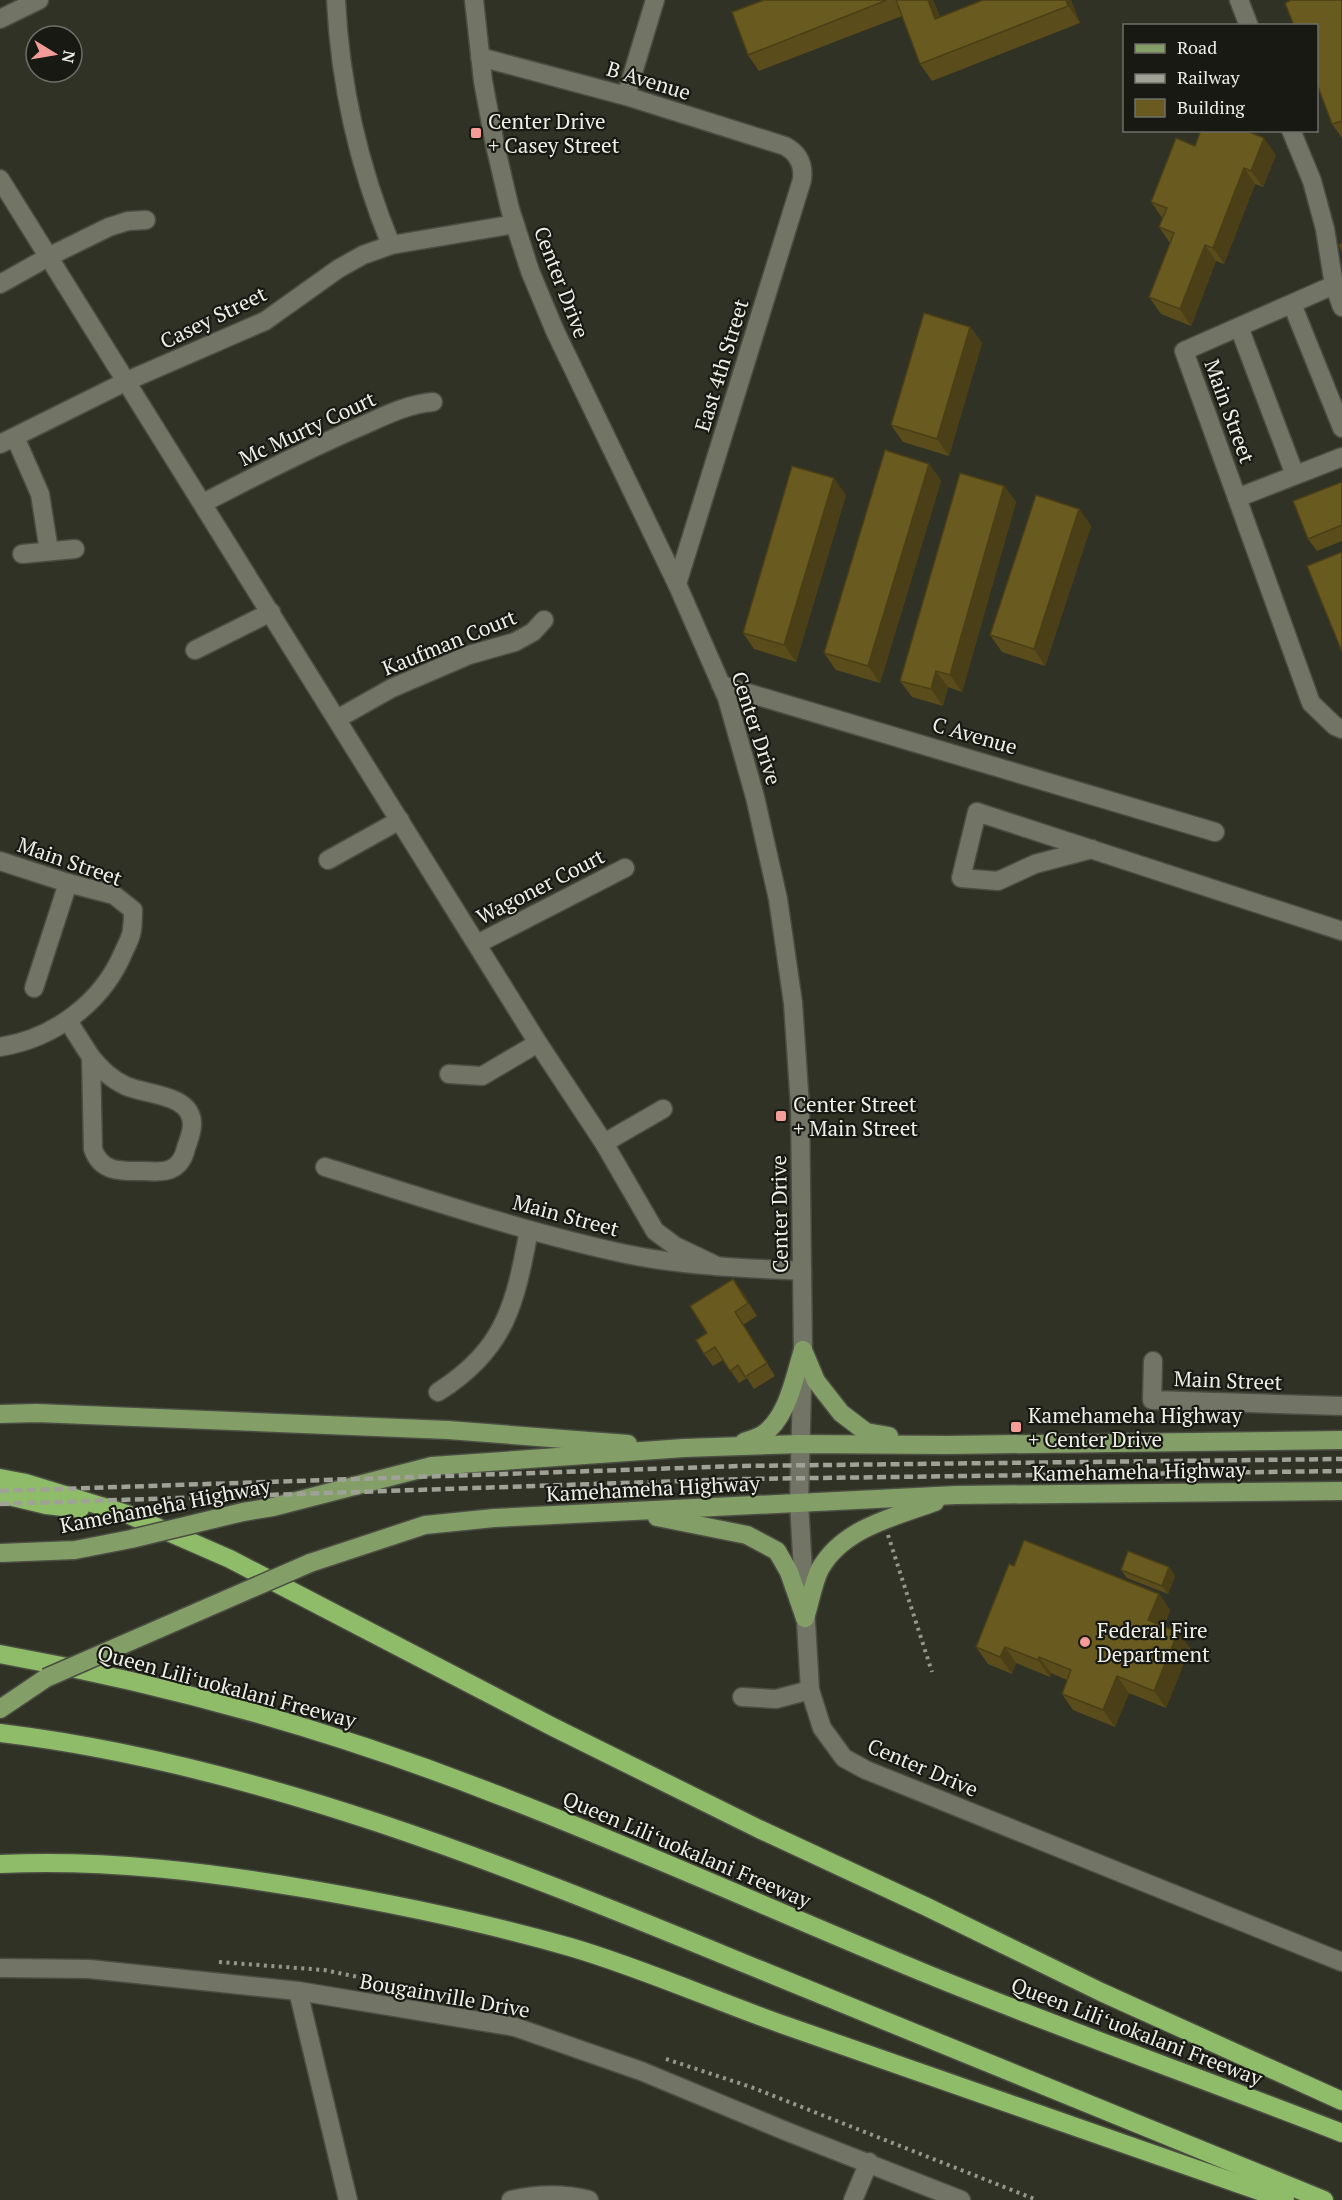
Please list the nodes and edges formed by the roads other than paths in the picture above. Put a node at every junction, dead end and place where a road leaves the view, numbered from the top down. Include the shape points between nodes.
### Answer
1 (39, 0) edge
2 (336, 0) edge
3 (474, 0) edge
4 (655, 0) edge
5 (1239, 0) edge
6 (0, 19) edge
7 (1248, 24) edge
8 (480, 57) junction
9 (626, 96) junction
10 (1292, 132) edge
11 (800, 160) joint
12 (0, 178) edge
13 (146, 220) dead end
14 (515, 224) junction
15 (1334, 226) edge
16 (391, 245) junction
17 (50, 256) junction
18 (0, 284) edge
19 (1334, 285) junction
20 (1292, 304) junction
21 (1342, 307) edge
22 (1239, 327) junction
23 (127, 381) junction
24 (433, 402) dead end
25 (1342, 428) edge
26 (7, 441) edge
27 (1342, 457) edge
28 (1296, 475) junction
29 (1237, 498) junction
30 (203, 503) junction
31 (75, 549) dead end
32 (49, 551) junction
33 (22, 554) dead end
34 (677, 584) junction
35 (271, 612) junction
36 (544, 620) dead end
37 (195, 650) dead end
38 (721, 685) junction
39 (337, 719) junction
40 (1342, 729) edge
41 (400, 820) junction
42 (1215, 832) dead end
43 (1092, 849) junction
44 (328, 860) dead end
45 (0, 861) edge
46 (625, 868) dead end
47 (68, 883) junction
48 (1342, 931) edge
49 (477, 944) junction
50 (34, 988) dead end
51 (68, 1022) junction
52 (538, 1042) junction
53 (0, 1047) edge
54 (91, 1057) junction
55 (449, 1074) dead end
56 (663, 1109) dead end
57 (604, 1143) junction
58 (324, 1167) dead end
59 (529, 1230) junction
60 (717, 1266) junction
61 (802, 1271) junction
62 (803, 1350) junction
63 (1153, 1361) dead end
64 (438, 1392) dead end
65 (1342, 1406) edge
66 (0, 1413) edge
67 (1342, 1440) edge
68 (800, 1444) junction
69 (947, 1444) junction
70 (731, 1446) junction
71 (684, 1448) junction
72 (0, 1478) edge
73 (1342, 1491) edge
74 (0, 1494) edge
75 (956, 1495) junction
76 (799, 1503) junction
77 (632, 1512) junction
78 (127, 1514) junction
79 (0, 1553) edge
80 (806, 1618) junction
81 (0, 1654) edge
82 (46, 1678) junction
83 (810, 1690) junction
84 (742, 1697) dead end
85 (0, 1698) edge
86 (0, 1709) edge
87 (0, 1733) edge
88 (0, 1864) edge
89 (0, 1875) edge
90 (286, 1885) junction
91 (1342, 1962) edge
92 (0, 1968) edge
93 (298, 1991) junction
94 (1342, 2101) edge
95 (1342, 2133) edge
96 (868, 2162) junction
97 (348, 2200) edge
98 (511, 2200) edge
99 (589, 2200) edge
100 (854, 2200) edge
101 (961, 2200) edge
102 (1286, 2200) edge
103 (1324, 2200) edge

1 - 6 street
2 - 16 street via 352,118 373,201
3 - 8 street, Center Drive
4 - 9 street
5 - 7 street
8 - 9 street, B Avenue
8 - 14 street, Center Drive via 495,145
9 - 11 street, B Avenue via 785,146
10 - 15 street
11 - 34 street, East 4th Street via 802,180
12 - 17 street
13 - 17 street via 109,228
14 - 16 street, Casey Street
14 - 34 street, Center Drive via 555,331
15 - 19 street
16 - 23 street, Casey Street via 338,269 265,321
17 - 18 street
17 - 23 street
19 - 20 street, Main Street
19 - 21 street
20 - 22 street, Main Street
20 - 25 street
22 - 28 street
22 - 29 street, Main Street via 1184,351
23 - 26 street, Casey Street
23 - 30 street
24 - 30 street, Mc Murty Court via 417,403 332,438
26 - 32 street via 40,494
27 - 28 street
28 - 29 street
29 - 40 street, Main Street via 1311,703
30 - 35 street
31 - 32 street
32 - 33 street
34 - 38 street, Center Drive
35 - 37 street
35 - 39 street
36 - 39 street, Kaufman Court via 515,642 470,655 392,688
38 - 42 street, C Avenue
38 - 61 street, Center Drive via 755,796 778,900 793,1003 800,1106
39 - 41 street
41 - 44 street
41 - 49 street
43 - 43 street via 977,812 961,878 998,881 1035,864
43 - 48 street
45 - 47 street, Main Street
46 - 49 street, Wagoner Court
47 - 50 street
47 - 51 street, Main Street via 114,895 133,910 132,931 112,976
49 - 52 street
51 - 53 street, Main Street via 42,1035
51 - 54 street
52 - 55 street via 482,1076
52 - 57 street
54 - 54 street via 93,1149 99,1161 110,1169 123,1171 163,1171 177,1166 191,1129 186,1107 108,1077
56 - 57 street
57 - 60 street via 656,1231 675,1246
58 - 59 street, Main Street
59 - 60 street, Main Street via 627,1254
59 - 64 street via 518,1286 502,1329 474,1365
60 - 61 street, Main Street
61 - 62 street, Center Drive
62 - 68 street, Center Drive
62 - 69 main road via 816,1381 841,1413 866,1432
62 - 70 main road via 778,1418 762,1435
63 - 65 street, Main Street via 1152,1400
66 - 71 main road via 448,1430
67 - 69 main road, Kamehameha Highway
68 - 69 main road, Kamehameha Highway
68 - 70 main road, Kamehameha Highway
68 - 76 street, Center Drive
70 - 71 main road, Kamehameha Highway
71 - 79 main road, Kamehameha Highway, bridge via 432,1466 131,1539 75,1550
72 - 78 highway
73 - 75 main road, Kamehameha Highway
74 - 78 highway
75 - 76 main road, Kamehameha Highway
75 - 80 main road via 869,1526 838,1546 820,1569
76 - 77 main road, Kamehameha Highway
76 - 80 street, Center Drive
77 - 80 main road via 747,1535 777,1551
77 - 82 main road, Kamehameha Highway, bridge via 425,1525 310,1563
78 - 94 highway via 230,1559 759,1829 1101,1992
80 - 83 street, Center Drive
81 - 95 highway, Queen Liliʻuokalani Freeway via 183,1693 283,1720 408,1762 490,1792 928,1975
82 - 85 main road, Kamehameha Highway
82 - 86 main road
83 - 84 street via 776,1699
83 - 91 street, Center Drive via 822,1728 844,1758 866,1770
87 - 103 highway via 133,1755 241,1782 464,1853 599,1904
88 - 90 highway via 158,1868
89 - 90 highway via 96,1874
90 - 102 highway via 430,1912 572,1948
92 - 93 street, Bougainville Drive via 89,1969
93 - 96 street, Bougainville Drive via 515,2027 641,2071
93 - 97 street
96 - 100 street
96 - 101 street, Bougainville Drive
98 - 99 street via 543,2194

